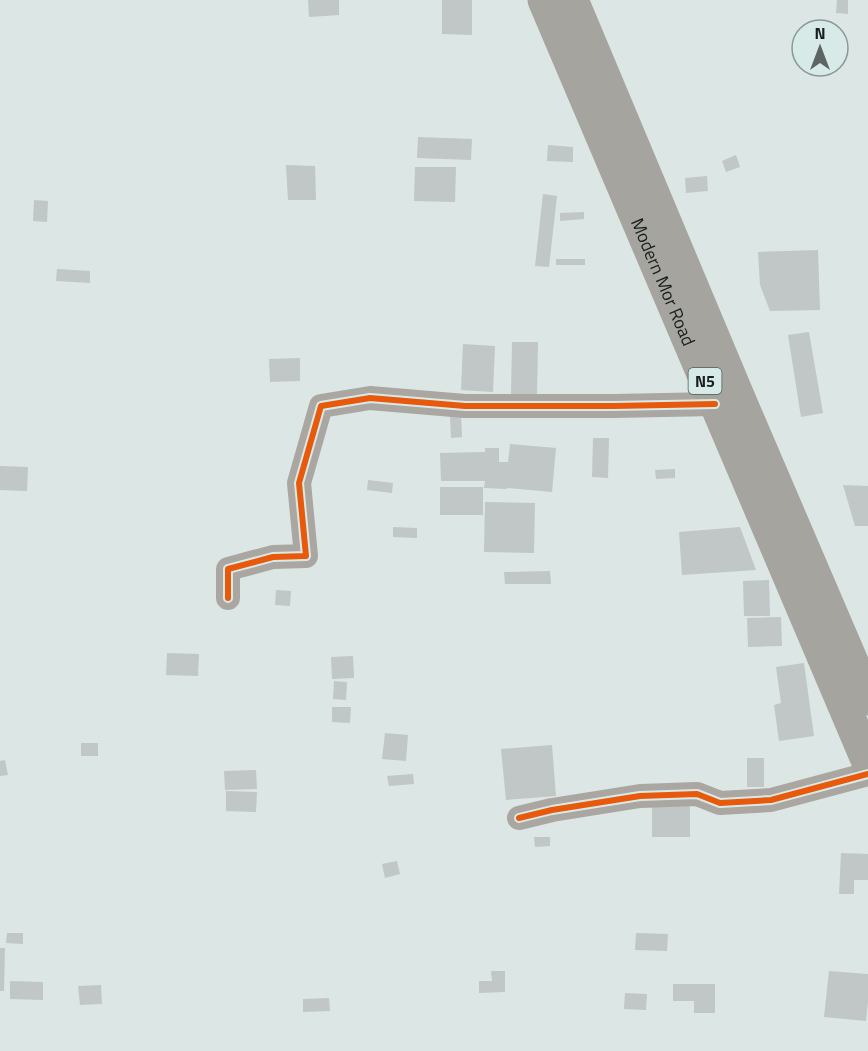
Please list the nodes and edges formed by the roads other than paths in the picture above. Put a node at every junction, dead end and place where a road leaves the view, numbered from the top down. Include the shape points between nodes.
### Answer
1 (544, 0) edge
2 (572, 0) edge
3 (715, 404) junction
4 (228, 598) dead end
5 (868, 699) edge
6 (868, 762) edge
7 (868, 774) edge
8 (519, 818) dead end

1 - 3 highway, Modern Mor Road / N5
2 - 5 highway, Modern Mor Road / N5
3 - 4 street via 465,406 370,398 321,406 299,483 306,556 273,557 228,569
3 - 6 highway, Modern Mor Road / N5
7 - 8 street via 771,800 720,803 697,794 640,796

